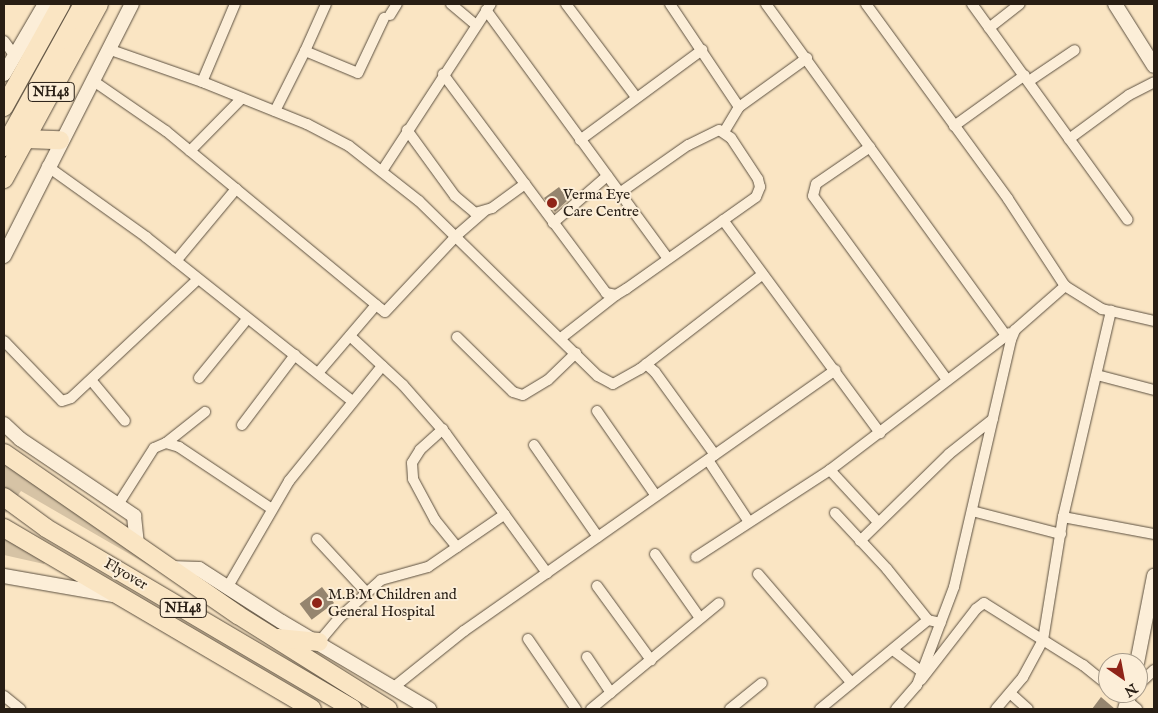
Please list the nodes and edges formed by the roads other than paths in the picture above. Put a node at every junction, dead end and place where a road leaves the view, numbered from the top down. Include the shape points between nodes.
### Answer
1 (48, 4) edge
2 (82, 4) edge
3 (99, 4) edge
4 (132, 4) edge
5 (235, 4) edge
6 (326, 4) edge
7 (398, 4) edge
8 (451, 4) edge
9 (670, 4) edge
10 (766, 4) edge
11 (866, 4) edge
12 (972, 4) edge
13 (1020, 4) edge
14 (1115, 4) edge
15 (488, 7) edge
16 (572, 7) edge
17 (476, 25) junction
18 (989, 28) junction
19 (4, 41) edge
20 (108, 49) junction
21 (702, 50) junction
22 (1075, 50) dead end
23 (305, 51) junction
24 (14, 56) junction
25 (806, 58) junction
26 (1154, 66) edge
27 (4, 74) edge
28 (443, 74) junction
29 (1027, 78) junction
30 (92, 80) junction
31 (202, 82) junction
32 (1154, 82) edge
33 (242, 98) junction
34 (636, 98) junction
35 (4, 107) edge
36 (739, 107) junction
37 (276, 111) junction
38 (954, 126) junction
39 (406, 130) junction
40 (724, 132) junction
41 (26, 139) junction
42 (1069, 139) junction
43 (60, 140) junction
44 (580, 140) junction
45 (4, 147) edge
46 (870, 147) junction
47 (190, 151) junction
48 (48, 166) junction
49 (382, 171) junction
50 (607, 176) junction
51 (4, 179) edge
52 (525, 184) junction
53 (236, 189) junction
54 (621, 192) junction
55 (485, 212) junction
56 (723, 220) junction
57 (1128, 220) dead end
58 (553, 223) junction
59 (456, 236) junction
60 (4, 256) edge
61 (668, 258) junction
62 (176, 261) junction
63 (763, 274) junction
64 (198, 279) junction
65 (1064, 286) junction
66 (616, 295) junction
67 (376, 305) junction
68 (1111, 311) junction
69 (248, 318) junction
70 (1154, 321) edge
71 (1015, 330) junction
72 (350, 336) junction
73 (457, 336) dead end
74 (1006, 336) junction
75 (561, 338) junction
76 (4, 341) edge
77 (576, 353) junction
78 (295, 355) junction
79 (646, 364) junction
80 (382, 366) junction
81 (835, 370) junction
82 (318, 373) junction
83 (1097, 375) junction
84 (199, 378) dead end
85 (91, 380) junction
86 (947, 380) junction
87 (1154, 390) edge
88 (352, 401) junction
89 (597, 411) dead end
90 (205, 412) dead end
91 (993, 419) junction
92 (125, 421) dead end
93 (4, 424) edge
94 (242, 425) dead end
95 (442, 429) junction
96 (880, 433) junction
97 (166, 443) junction
98 (534, 445) dead end
99 (4, 452) edge
100 (712, 457) junction
101 (830, 470) junction
102 (656, 496) junction
103 (4, 497) edge
104 (119, 503) junction
105 (272, 509) junction
106 (972, 510) junction
107 (835, 513) dead end
108 (505, 514) junction
109 (1063, 517) junction
110 (749, 522) junction
111 (878, 522) junction
112 (4, 528) edge
113 (1061, 534) junction
114 (1154, 534) edge
115 (598, 537) junction
116 (316, 539) dead end
117 (860, 541) junction
118 (137, 543) junction
119 (457, 547) junction
120 (655, 554) dead end
121 (696, 557) dead end
122 (170, 568) junction
123 (547, 573) junction
124 (758, 574) dead end
125 (4, 576) edge
126 (1154, 576) edge
127 (597, 586) dead end
128 (227, 588) junction
129 (366, 592) junction
130 (126, 598) junction
131 (719, 603) dead end
132 (700, 618) junction
133 (928, 620) junction
134 (941, 623) junction
135 (272, 637) junction
136 (528, 639) dead end
137 (1043, 640) junction
138 (319, 642) junction
139 (893, 650) junction
140 (1139, 653) edge
141 (587, 657) dead end
142 (652, 660) junction
143 (920, 671) junction
144 (1098, 678) edge
145 (851, 682) junction
146 (762, 683) dead end
147 (917, 685) junction
148 (394, 686) junction
149 (1010, 692) junction
150 (611, 693) junction
151 (4, 696) edge
152 (20, 709) edge
153 (312, 709) edge
154 (353, 709) edge
155 (388, 709) edge
156 (429, 709) edge
157 (576, 709) edge
158 (591, 709) edge
159 (730, 709) edge
160 (820, 709) edge
161 (896, 709) edge
162 (996, 709) edge
163 (1028, 709) edge

1 - 24 street
1 - 35 highway
2 - 45 highway, NH48
3 - 41 highway, NH48
4 - 20 street
5 - 31 street
6 - 23 street
7 - 23 street via 387,17 358,73
8 - 17 street
9 - 21 street
10 - 25 street
11 - 38 street
12 - 18 street
13 - 18 street
14 - 26 street
15 - 17 street
15 - 44 street
16 - 34 street
17 - 28 street
18 - 29 street
19 - 24 street
20 - 30 street
20 - 31 street
21 - 34 street
21 - 36 street
22 - 29 street
23 - 37 street
24 - 27 street
25 - 36 street
25 - 46 street
28 - 39 street
28 - 52 street
29 - 38 street
29 - 42 street
30 - 43 street
30 - 47 street
31 - 33 street
32 - 42 street via 1129,95
33 - 37 street
33 - 47 street
34 - 44 street
36 - 40 street
37 - 49 street via 349,146
38 - 65 street
39 - 49 street
39 - 55 street via 468,209 475,213
40 - 54 street via 719,130 688,145
40 - 56 street via 758,179 760,187 756,197
41 - 43 highway
41 - 51 highway, NH48
42 - 57 street
43 - 48 street
44 - 50 street
46 - 74 street
46 - 86 street via 816,184 813,196
47 - 53 street
48 - 60 street
48 - 62 street
49 - 59 street
50 - 54 street
50 - 58 street
52 - 55 street
52 - 58 street
53 - 62 street
53 - 67 street
54 - 61 street
55 - 59 street
56 - 61 street
56 - 63 street
58 - 66 street via 606,293
59 - 67 street via 385,312
59 - 75 street
61 - 66 street
62 - 64 street
63 - 79 street
63 - 81 street
64 - 69 street
64 - 85 street
65 - 68 street
65 - 71 street
66 - 75 street
67 - 72 street
68 - 70 street
68 - 83 street
69 - 78 street
69 - 84 street
71 - 74 street
71 - 91 street
72 - 80 street
72 - 82 street
73 - 77 street via 506,386 523,395 548,380
74 - 86 street
75 - 77 street
76 - 85 street via 62,401 71,398
77 - 79 street via 598,376 613,384
78 - 82 street
78 - 94 street
79 - 100 street via 655,372
80 - 88 street
80 - 95 street
81 - 96 street
81 - 100 street
82 - 88 street
83 - 87 street
83 - 109 street
85 - 92 street
86 - 96 street
88 - 105 street via 289,480
89 - 102 street
90 - 97 street
91 - 106 street
91 - 111 street via 950,454
93 - 104 street via 20,439
95 - 108 street
95 - 119 street via 412,462 413,479 435,520
96 - 101 street
97 - 104 street via 154,448
97 - 105 street via 178,447
98 - 115 street
99 - 118 highway, NH48
100 - 102 street
100 - 110 street
101 - 110 street
101 - 111 street
102 - 115 street
103 - 154 highway, Flyover / NH48 via 46,528
104 - 118 street via 134,516
105 - 128 street
106 - 113 street
106 - 134 street via 954,587
107 - 117 street
108 - 119 street
108 - 123 street
109 - 113 street
109 - 114 street
110 - 121 street
111 - 117 street
112 - 130 highway
113 - 137 street
115 - 123 street
116 - 129 street
117 - 133 street
118 - 122 highway, NH48
119 - 129 street via 428,567 381,580
120 - 132 street
122 - 128 street via 199,568
122 - 135 highway, NH48
123 - 148 street
124 - 145 street
125 - 130 street
126 - 140 street
127 - 142 street
128 - 138 street
129 - 138 street
130 - 153 highway
131 - 132 street
132 - 142 street
133 - 134 street
133 - 139 street
134 - 143 street
135 - 138 highway
135 - 155 highway, NH48
136 - 157 street
137 - 144 street
137 - 147 street via 984,603
137 - 149 street via 1032,664
138 - 148 street
139 - 143 street
139 - 145 street
141 - 150 street
142 - 150 street
143 - 147 street
145 - 160 street
146 - 159 street
147 - 161 street
148 - 156 street
149 - 162 street
149 - 163 street
150 - 158 street
151 - 152 street

